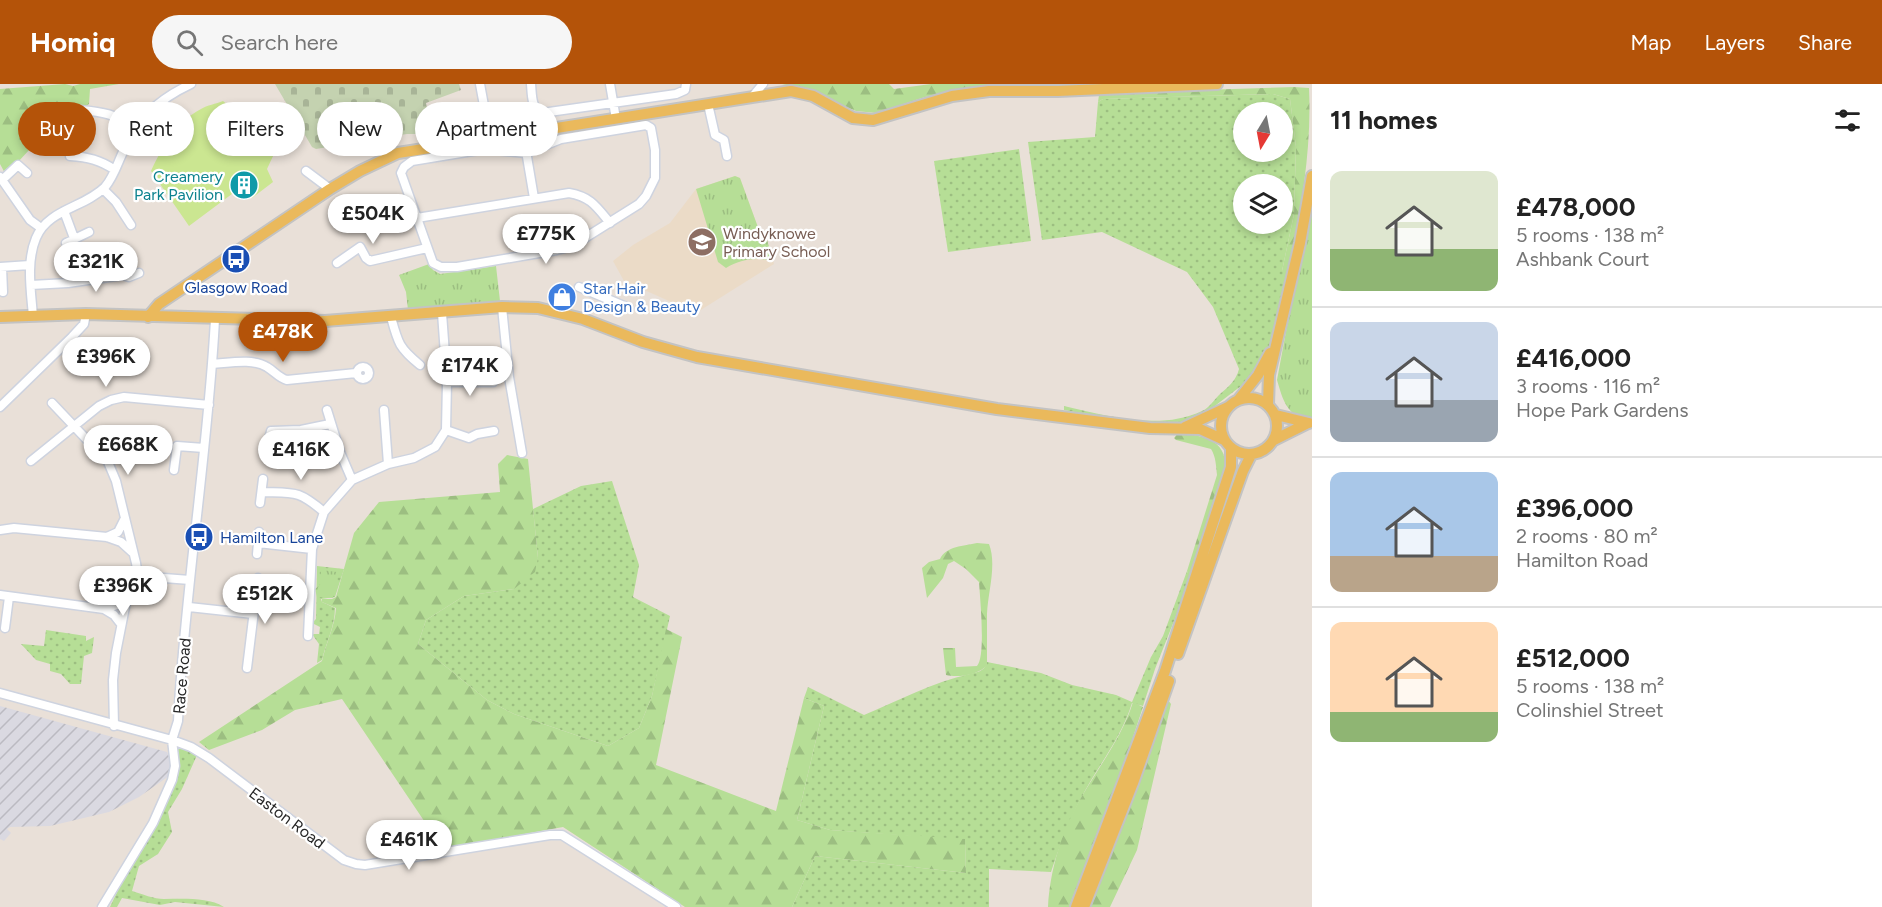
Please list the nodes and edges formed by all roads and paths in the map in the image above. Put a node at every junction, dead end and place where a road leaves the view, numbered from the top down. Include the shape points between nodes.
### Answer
1 (191, 84) edge
2 (480, 84) edge
3 (531, 84) edge
4 (610, 84) edge
5 (763, 84) edge
6 (1217, 84) edge
7 (686, 87) edge
8 (752, 97) junction
9 (161, 102) edge
10 (483, 102) edge
11 (613, 103) junction
12 (708, 104) junction
13 (616, 119) junction
14 (558, 128) edge
15 (558, 140) edge
16 (415, 150) edge
17 (70, 156) dead end
18 (122, 156) edge
19 (442, 156) edge
20 (527, 156) edge
21 (727, 156) dead end
22 (115, 170) junction
23 (306, 171) dead end
24 (27, 172) dead end
25 (1312, 176) edge
26 (1, 179) edge
27 (103, 189) junction
28 (330, 189) junction
29 (534, 198) junction
30 (64, 211) junction
31 (417, 218) junction
32 (609, 223) junction
33 (131, 225) dead end
34 (41, 228) junction
35 (89, 232) dead end
36 (428, 249) junction
37 (122, 261) dead end
38 (337, 263) dead end
39 (30, 265) junction
40 (1, 267) edge
41 (139, 273) dead end
42 (123, 275) junction
43 (31, 285) junction
44 (579, 287) dead end
45 (3, 292) dead end
46 (502, 307) junction
47 (629, 308) dead end
48 (442, 313) junction
49 (86, 314) junction
50 (33, 316) junction
51 (148, 317) junction
52 (391, 317) junction
53 (0, 318) edge
54 (215, 319) junction
55 (1277, 340) junction
56 (213, 364) junction
57 (420, 365) dead end
58 (356, 373) dead end
59 (447, 382) junction
60 (493, 382) dead end
61 (1239, 399) junction
62 (52, 403) dead end
63 (1268, 404) junction
64 (209, 405) junction
65 (0, 406) edge
66 (1228, 407) junction
67 (327, 410) dead end
68 (384, 410) dead end
69 (1276, 415) junction
70 (1310, 423) edge
71 (330, 424) junction
72 (74, 427) junction
73 (1182, 428) junction
74 (446, 430) junction
75 (494, 431) dead end
76 (1274, 440) junction
77 (1228, 444) junction
78 (204, 448) junction
79 (522, 453) dead end
80 (265, 455) dead end
81 (1251, 455) junction
82 (31, 461) dead end
83 (388, 464) junction
84 (174, 470) dead end
85 (263, 478) dead end
86 (352, 480) junction
87 (262, 492) junction
88 (260, 503) dead end
89 (324, 512) junction
90 (124, 520) junction
91 (0, 530) edge
92 (259, 532) dead end
93 (107, 537) junction
94 (258, 543) junction
95 (312, 549) junction
96 (132, 552) junction
97 (257, 554) dead end
98 (138, 576) junction
99 (258, 578) dead end
100 (190, 580) junction
101 (5, 596) edge
102 (128, 597) junction
103 (189, 607) junction
104 (104, 609) junction
105 (253, 614) junction
106 (121, 624) junction
107 (5, 628) dead end
108 (308, 636) dead end
109 (247, 668) dead end
110 (0, 693) edge
111 (114, 726) junction
112 (172, 740) junction
113 (102, 907) edge
114 (676, 907) edge
115 (1076, 907) edge
116 (1084, 907) edge

1 - 9 street
2 - 10 street
3 - 11 street via 537,111
4 - 11 street
5 - 8 street
6 - 8 main road via 989,92 952,96 873,120 853,118 813,96 791,91
7 - 11 street via 676,94
8 - 12 main road
11 - 13 street
12 - 13 main road
12 - 21 street via 715,135 724,140
13 - 14 main road
15 - 32 street via 646,124 651,128 656,150 655,178 639,204
16 - 28 main road via 398,153
17 - 22 street via 90,157
18 - 22 street
19 - 31 street via 412,161 401,173
20 - 29 street
22 - 27 street
23 - 28 street
24 - 26 street via 18,165
25 - 55 main road
26 - 34 street via 30,220
27 - 30 street
27 - 33 street
28 - 51 main road via 159,304
29 - 31 street
29 - 32 street via 583,195 594,202
30 - 34 street
30 - 35 street via 70,240
31 - 36 street
32 - 36 street via 565,248 457,267 433,263
34 - 39 street
36 - 38 street via 370,261 360,248
37 - 42 street
39 - 40 street
39 - 43 street
40 - 45 street
41 - 42 street
42 - 43 street via 68,284
43 - 50 street
44 - 47 street
46 - 48 main road
46 - 73 main road via 538,308 583,319 697,357 998,409 1149,428
46 - 79 street
48 - 52 main road
48 - 59 street
49 - 50 main road
49 - 51 main road
49 - 65 street via 84,324 72,337
50 - 53 main road
51 - 54 main road
52 - 54 main road via 325,321
52 - 57 street via 403,350
54 - 56 street, Race Road
55 - 61 main road
55 - 63 main road via 1269,375
56 - 58 street via 256,363 287,380
56 - 64 street, Race Road
59 - 60 street
59 - 74 street
61 - 63 main road via 1255,398
61 - 66 main road
62 - 72 street
63 - 69 main road
64 - 72 street via 120,397 99,406
64 - 78 street, Race Road
66 - 73 main road
66 - 77 main road via 1221,422
67 - 71 street
68 - 83 street
69 - 70 main road
69 - 76 main road
70 - 76 main road
71 - 80 street via 271,431
71 - 86 street
72 - 82 street
72 - 90 street via 108,462
73 - 77 main road via 1200,429
74 - 75 street via 469,438
74 - 83 street via 435,447 414,458
76 - 81 main road via 1262,452
77 - 81 main road
77 - 115 main road via 1232,466 1165,671
78 - 84 street via 177,446
78 - 100 street, Race Road
81 - 116 main road via 1199,592 1141,764
83 - 86 street
85 - 87 street
86 - 89 street
87 - 88 street
87 - 89 street via 296,493
89 - 95 street
90 - 93 street via 118,531
90 - 96 street
91 - 93 street
92 - 94 street
93 - 96 street
94 - 95 street
94 - 97 street
95 - 108 street
96 - 98 street
98 - 100 street
98 - 102 street
99 - 105 street
100 - 103 street, Race Road
101 - 104 street
101 - 107 street
102 - 104 street
102 - 106 street
103 - 105 street
103 - 112 street, Race Road via 178,721
104 - 106 street
105 - 109 street
106 - 111 street via 112,680
110 - 111 street, Easton Road
111 - 112 street, Easton Road
112 - 113 street, Race Road via 172,780 153,823
112 - 114 street, Easton Road via 209,758 322,845 356,864 562,835

